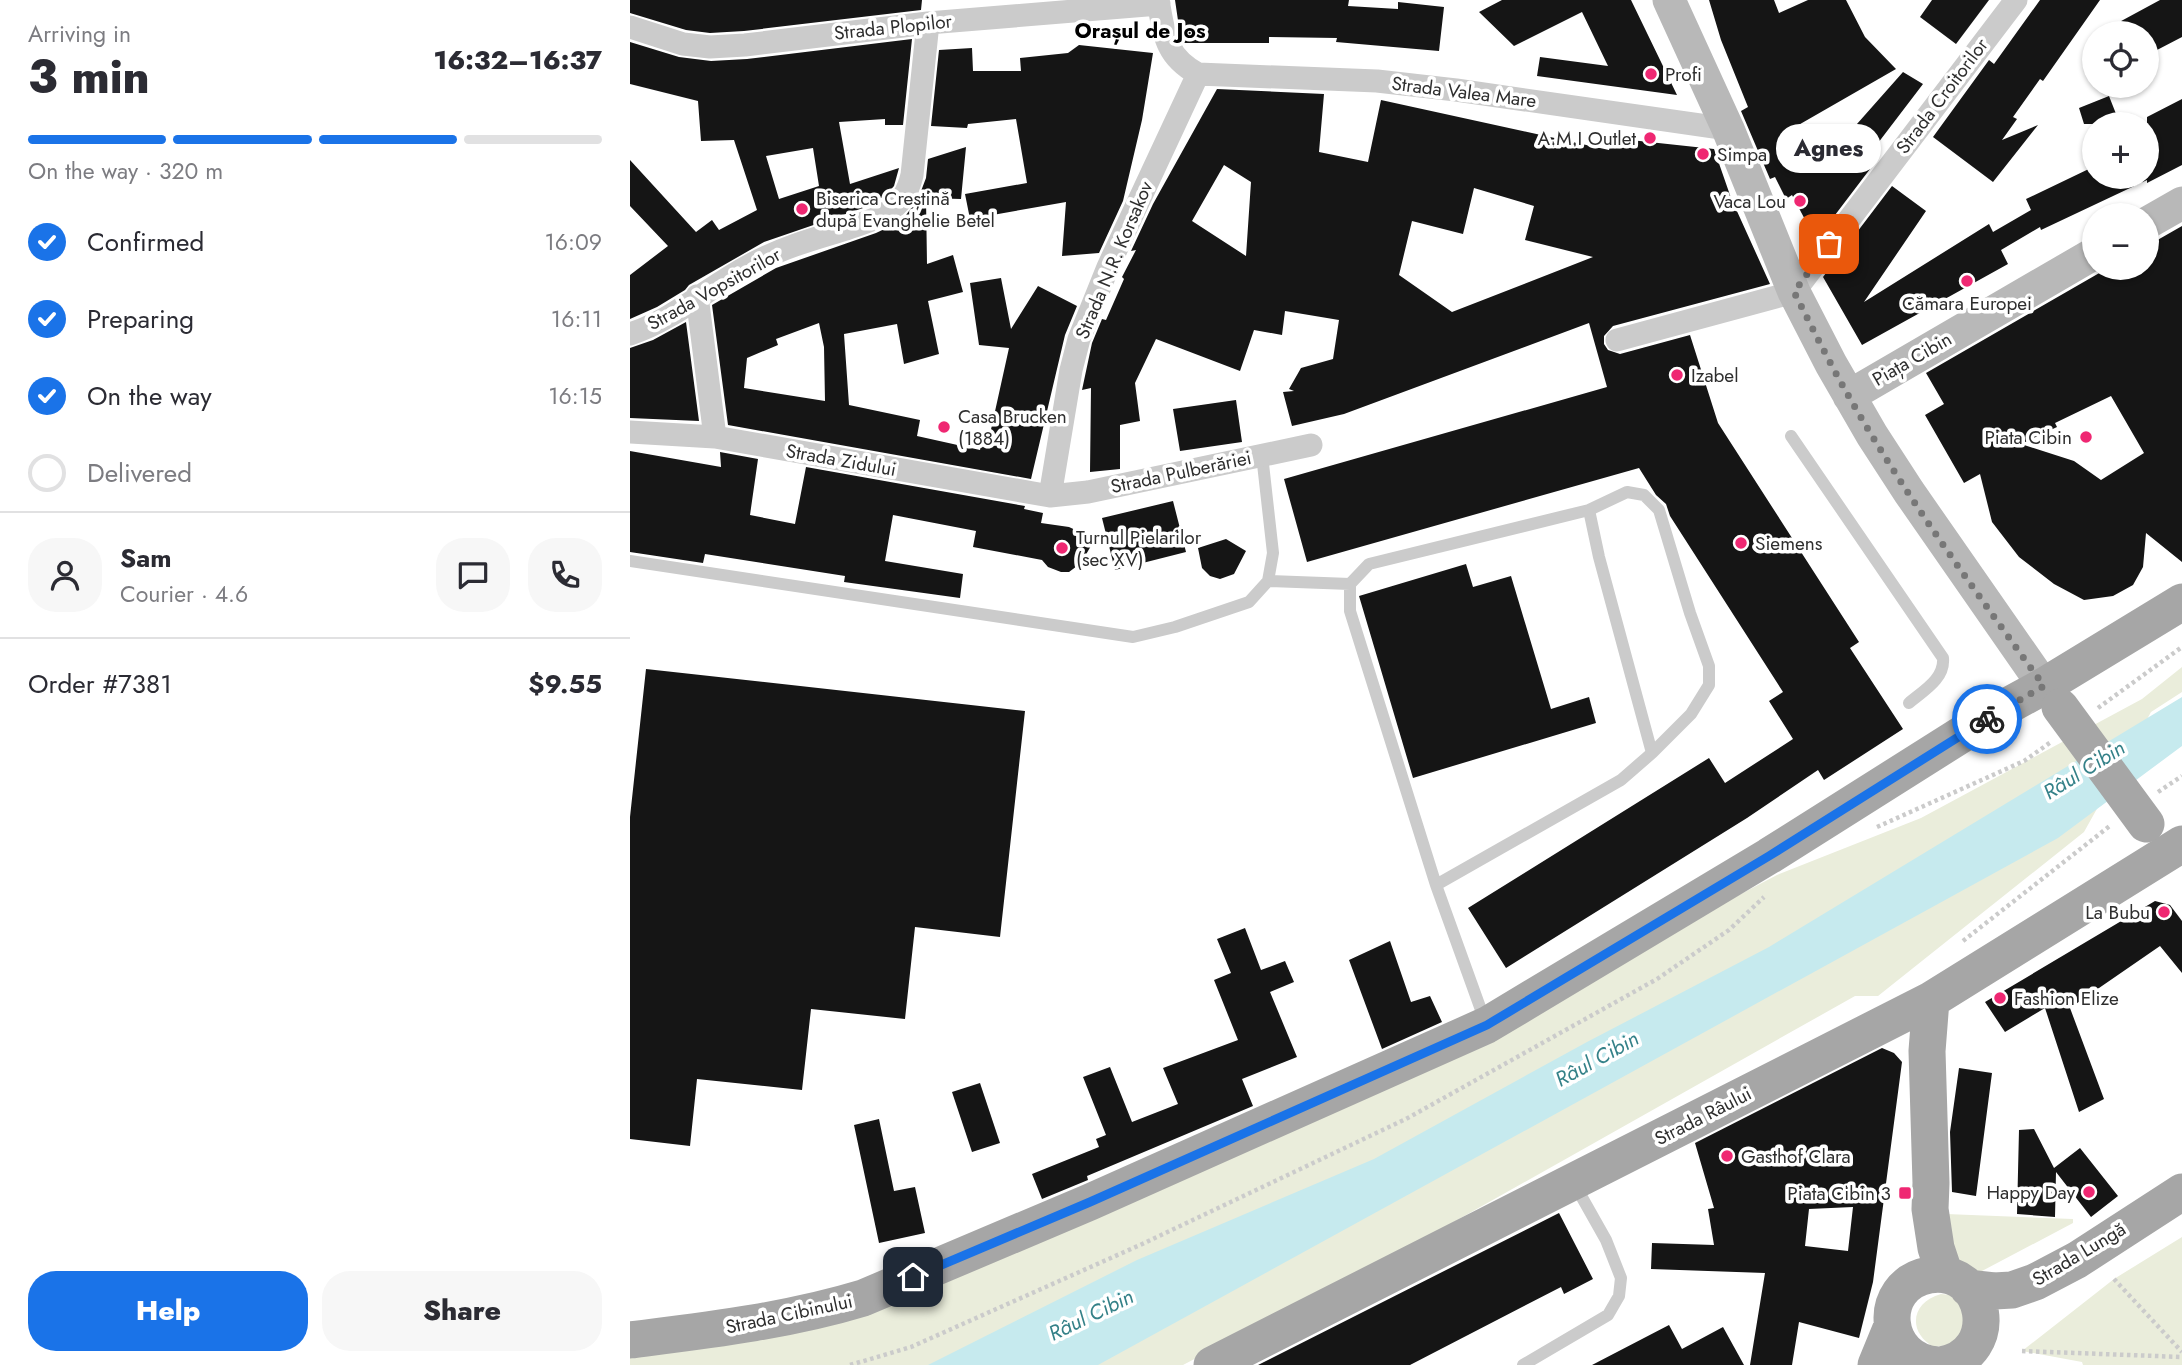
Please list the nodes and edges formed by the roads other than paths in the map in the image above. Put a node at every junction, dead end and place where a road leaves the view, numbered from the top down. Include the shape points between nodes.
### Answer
1 (1669, 0) edge
2 (2015, 0) edge
3 (1158, 2) edge
4 (928, 23) junction
5 (630, 27) edge
6 (1198, 74) junction
7 (1728, 130) junction
8 (2182, 203) edge
9 (2159, 216) edge
10 (2082, 261) edge
11 (1794, 292) junction
12 (697, 296) junction
13 (630, 334) edge
14 (1617, 340) dead end
15 (1849, 396) junction
16 (630, 432) edge
17 (1791, 436) dead end
18 (715, 437) junction
19 (1311, 445) dead end
20 (1262, 455) junction
21 (1050, 496) junction
22 (1589, 510) junction
23 (630, 561) edge
24 (1268, 581) junction
25 (1350, 584) junction
26 (2182, 602) edge
27 (1909, 703) dead end
28 (2063, 711) junction
29 (1653, 753) junction
30 (2156, 836) edge
31 (1436, 885) junction
32 (1931, 1000) junction
33 (1487, 1025) junction
34 (1573, 1182) junction
35 (2182, 1192) edge
36 (1930, 1209) junction
37 (1957, 1282) junction
38 (1894, 1314) junction
39 (630, 1340) edge
40 (1212, 1365) edge
41 (1523, 1365) edge
42 (1876, 1365) edge
43 (1940, 1365) edge

1 - 7 street
2 - 11 street, Strada Croitorilor
3 - 4 street, Strada Plopilor
3 - 6 street via 1170,50 1184,67
4 - 5 street, Strada Plopilor via 710,47 683,44
4 - 12 street, Strada Vopsitorilor via 912,175 900,203 886,214 760,260
6 - 7 street, Strada Valea Mare via 1430,87
6 - 21 street, Strada N.R. Korsakov via 1079,339
7 - 11 street
8 - 9 street
10 - 15 street, Piața Cibin
11 - 14 street
11 - 15 street
12 - 13 street, Strada Vopsitorilor via 659,322
12 - 18 street
15 - 28 street via 1909,492
16 - 18 street, Strada Zidului
17 - 27 lane via 1943,659 1938,679
18 - 21 street, Strada Zidului
19 - 20 street, Strada Pulberăriei
20 - 21 street, Strada Pulberăriei
20 - 24 lane via 1273,553
22 - 25 lane via 1369,564
22 - 29 lane
22 - 29 lane via 1628,492 1644,495 1659,510 1709,666 1709,685 1691,714
23 - 24 lane via 1133,637 1249,602
24 - 25 lane
25 - 31 lane via 1350,611
26 - 28 main road, Strada Cibinului via 2090,659
28 - 30 main road, bridge
28 - 33 main road, Strada Cibinului via 2003,709
29 - 31 lane via 1621,780
30 - 32 main road, Strada Râului
31 - 33 lane
32 - 34 main road, Strada Râului
32 - 36 main road via 1927,1051
33 - 39 main road, Strada Cibinului via 863,1298 769,1322
34 - 40 main road, Strada Râului
34 - 41 lane via 1606,1240 1621,1278 1619,1296 1608,1315
35 - 37 main road, Strada Lungă via 2035,1282 2003,1291
36 - 37 main road via 1937,1248
36 - 38 main road
37 - 38 main road, Strada Lungă via 1930,1275 1916,1280 1904,1289
37 - 43 main road via 1976,1297 1981,1331 1970,1351
38 - 42 main road
38 - 43 main road via 1900,1347 1909,1356

